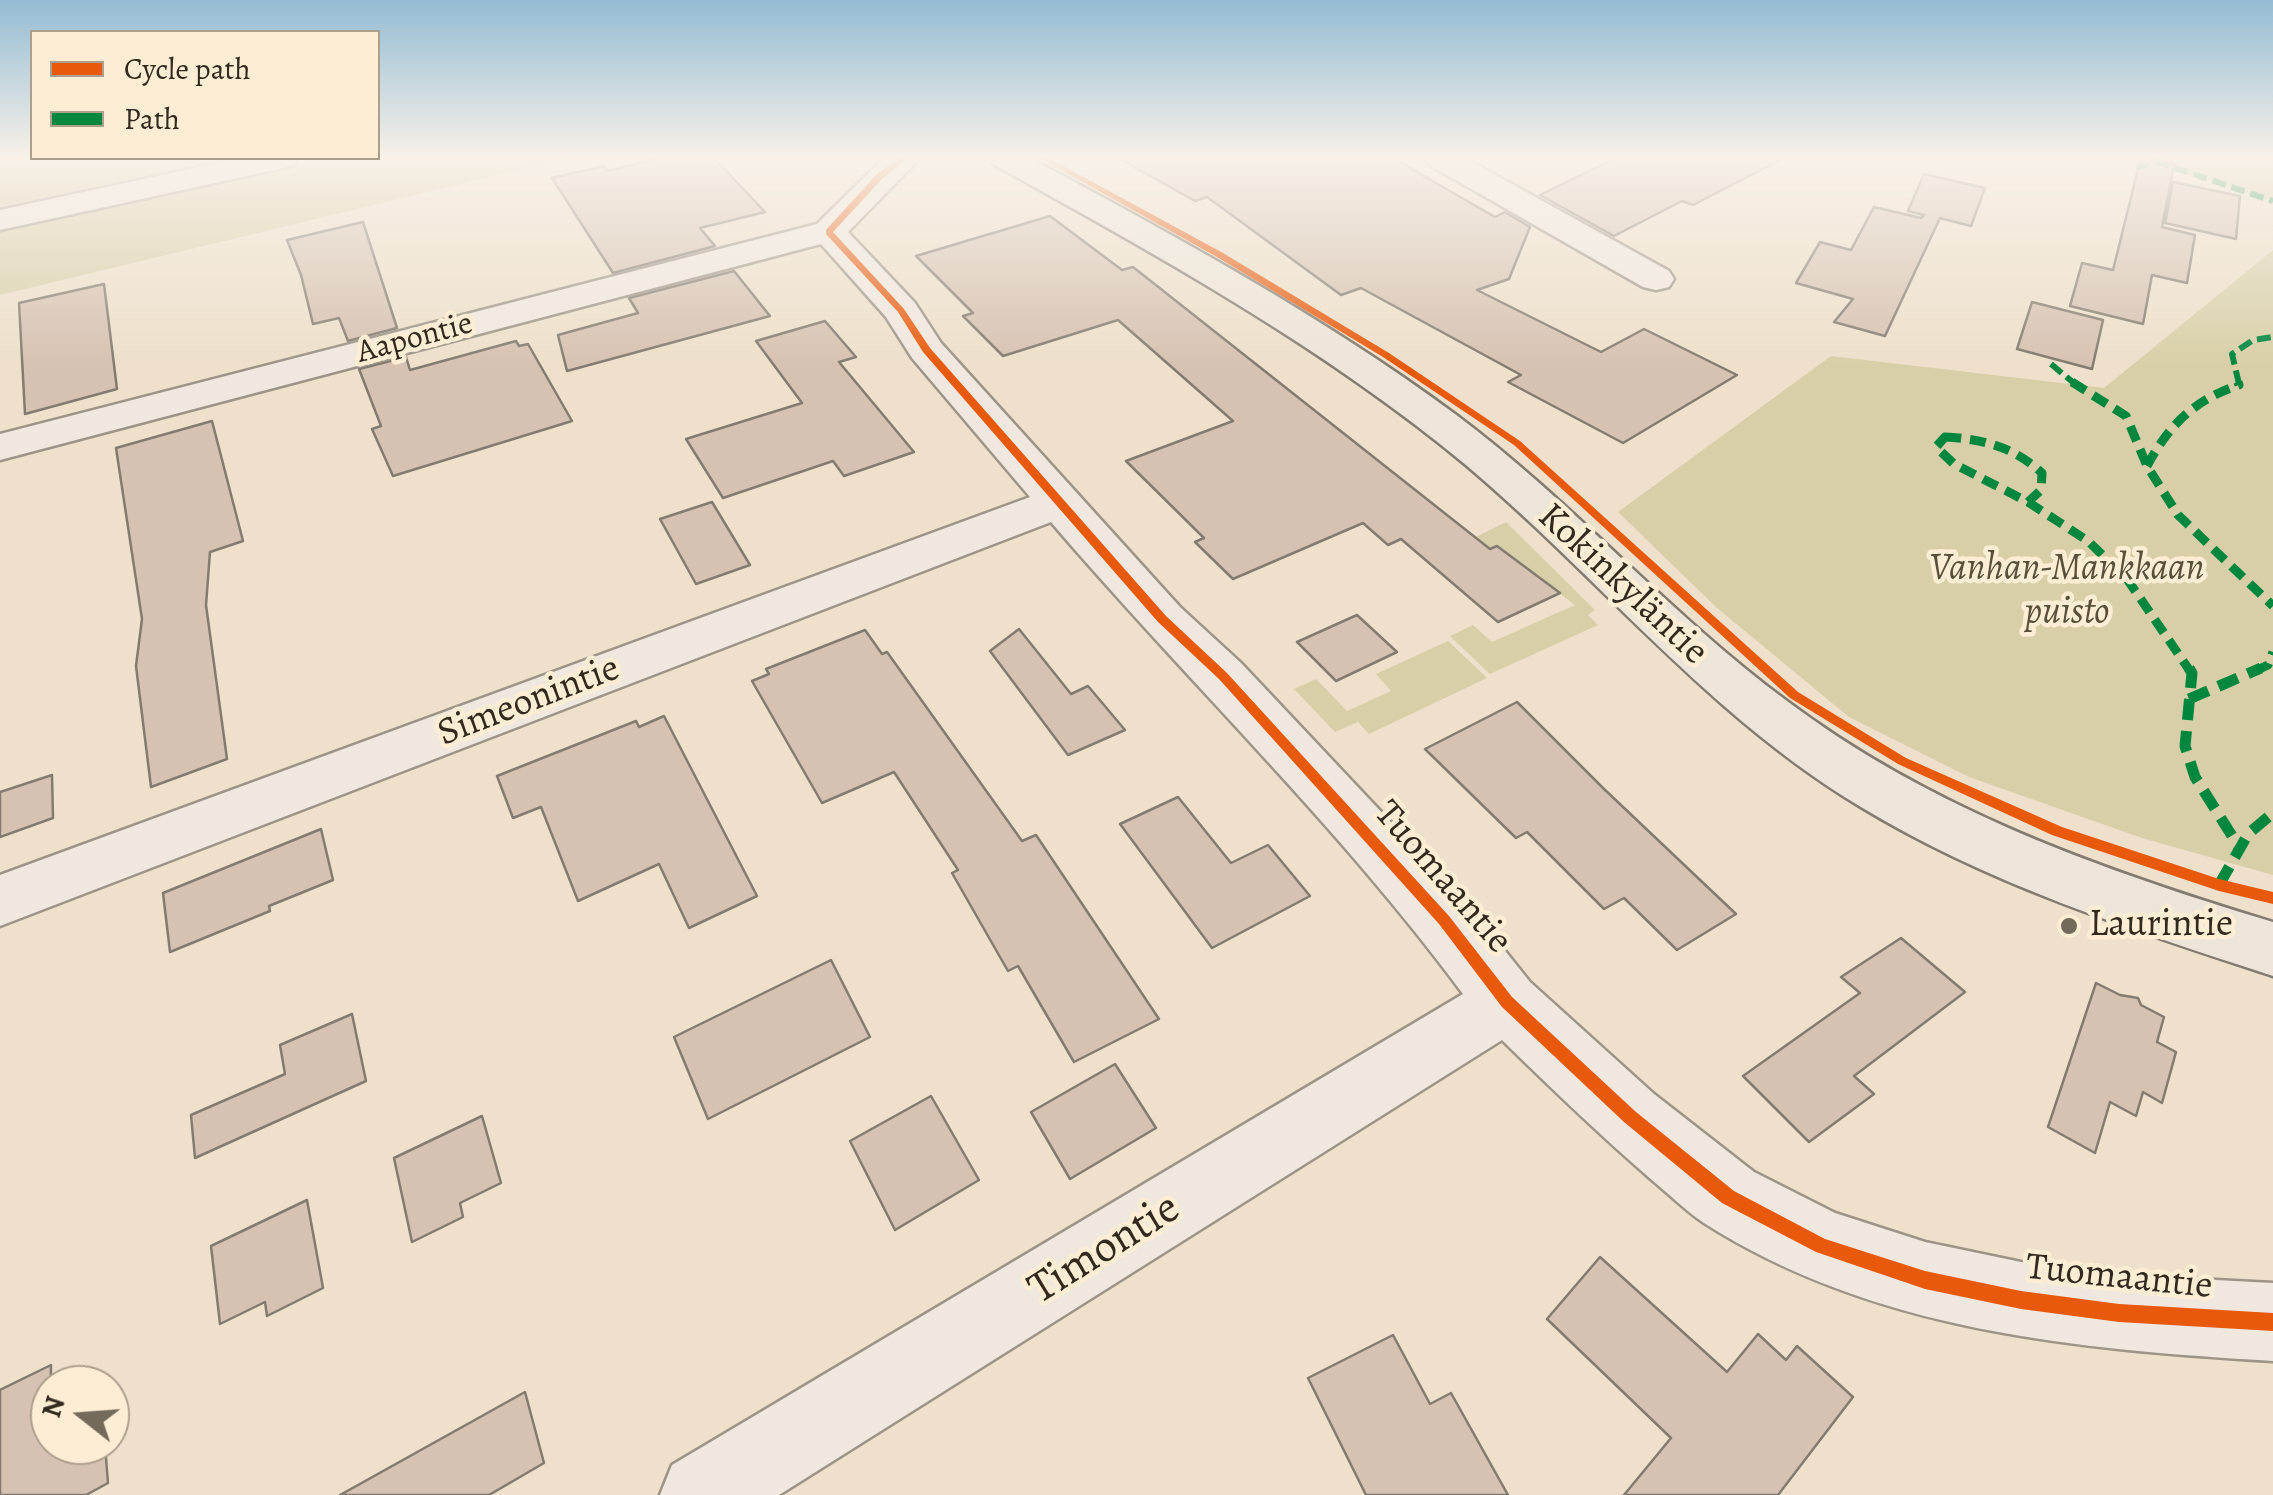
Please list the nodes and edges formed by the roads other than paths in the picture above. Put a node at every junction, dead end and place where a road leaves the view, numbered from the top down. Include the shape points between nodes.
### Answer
1 (835, 227) edge
2 (1130, 227) edge
3 (1563, 227) edge
4 (830, 232) junction
5 (1656, 279) dead end
6 (0, 447) edge
7 (1058, 503) junction
8 (0, 901) edge
9 (2273, 950) edge
10 (1507, 1002) junction
11 (2273, 1322) edge
12 (702, 1495) edge

1 - 4 street
2 - 9 main road, Kokinkyläntie via 1361,366 1442,424 1512,480 1660,626 1756,706 1876,787 2023,861
3 - 5 street
4 - 6 street, Aapontie
4 - 7 street, Tuomaantie
7 - 8 street, Simeonintie
7 - 10 street, Tuomaantie via 1432,906
10 - 11 street, Tuomaantie via 1728,1197 1822,1246 1925,1280 2021,1300
10 - 12 street, Timontie

